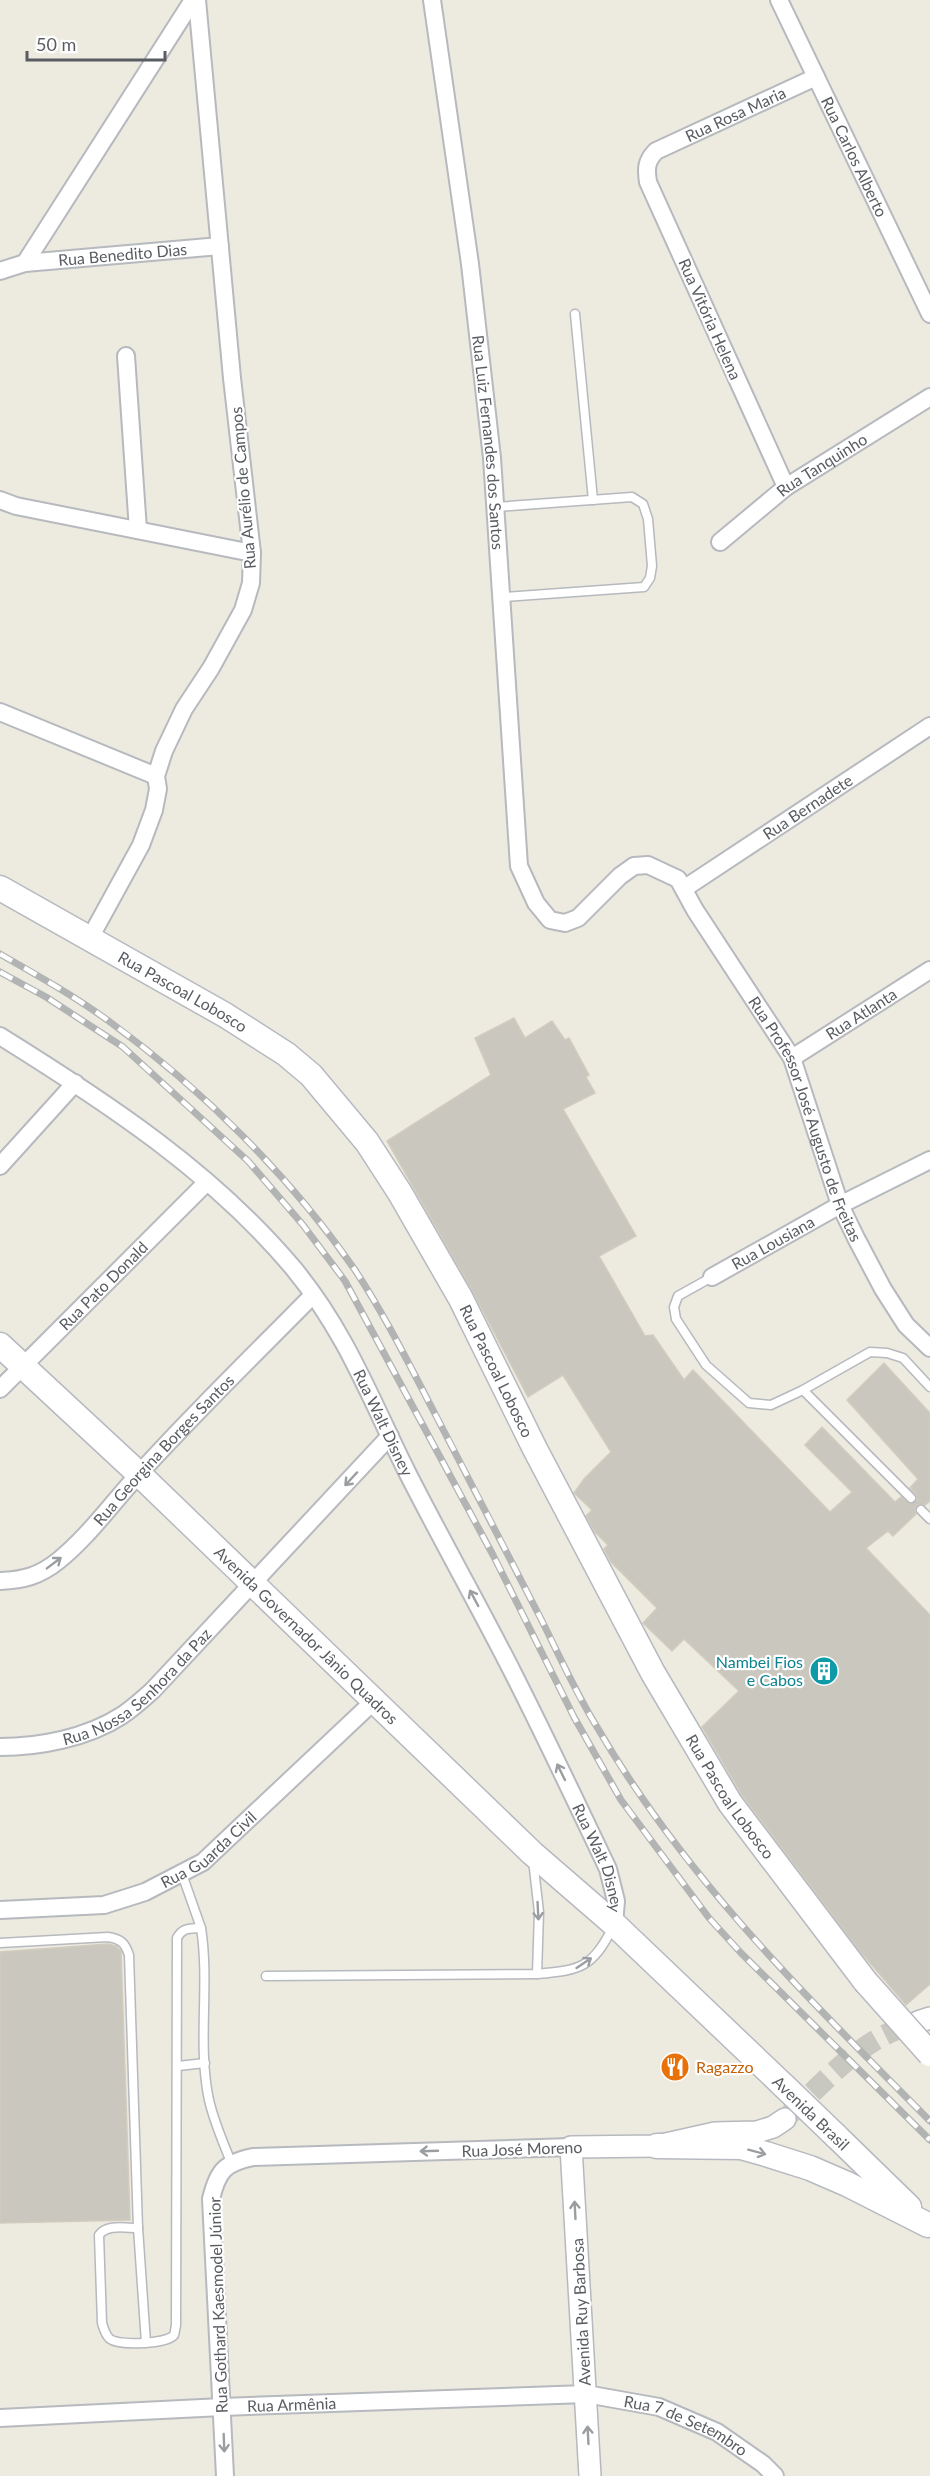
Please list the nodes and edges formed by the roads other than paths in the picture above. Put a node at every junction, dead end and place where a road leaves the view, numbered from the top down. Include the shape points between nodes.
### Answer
1 (195, 0) edge
2 (432, 0) edge
3 (779, 0) edge
4 (816, 77) junction
5 (656, 151) joint
6 (220, 246) junction
7 (25, 263) junction
8 (0, 271) edge
9 (575, 314) dead end
10 (930, 314) edge
11 (126, 357) dead end
12 (930, 397) edge
13 (786, 487) junction
14 (0, 500) edge
15 (593, 500) junction
16 (496, 507) junction
17 (138, 530) junction
18 (720, 542) dead end
19 (252, 553) junction
20 (503, 597) junction
21 (0, 712) edge
22 (930, 726) edge
23 (156, 776) junction
24 (0, 888) edge
25 (685, 888) junction
26 (90, 938) junction
27 (930, 970) edge
28 (0, 1036) edge
29 (792, 1058) junction
30 (75, 1083) junction
31 (930, 1160) edge
32 (0, 1166) edge
33 (207, 1182) junction
34 (840, 1205) junction
35 (712, 1277) joint
36 (313, 1295) junction
37 (0, 1345) edge
38 (930, 1348) edge
39 (21, 1367) junction
40 (930, 1387) edge
41 (0, 1389) edge
42 (803, 1390) junction
43 (390, 1436) junction
44 (139, 1474) junction
45 (910, 1498) dead end
46 (921, 1509) dead end
47 (930, 1519) edge
48 (0, 1581) edge
49 (253, 1586) junction
50 (374, 1701) junction
51 (0, 1747) edge
52 (532, 1853) junction
53 (182, 1874) junction
54 (0, 1910) edge
55 (614, 1924) junction
56 (201, 1928) junction
57 (0, 1942) edge
58 (537, 1974) junction
59 (266, 1976) dead end
60 (930, 2054) edge
61 (205, 2063) junction
62 (178, 2066) junction
63 (785, 2119) tunnel mouth
64 (657, 2146) junction
65 (571, 2147) junction
66 (231, 2162) junction
67 (929, 2226) edge
68 (138, 2228) junction
69 (146, 2343) junction
70 (586, 2394) junction
71 (222, 2407) junction
72 (0, 2418) edge
73 (225, 2476) edge
74 (590, 2476) edge
75 (775, 2476) edge

1 - 6 street, Rua Aurélio de Campos
1 - 7 street
2 - 16 street, Rua Luiz Fernandes dos Santos via 470,264
3 - 4 street, Rua Carlos Alberto
4 - 5 street, Rua Rosa Maria
4 - 10 street, Rua Carlos Alberto
5 - 13 street, Rua Vitória Helena via 646,168 648,182
6 - 7 street, Rua Benedito Dias
6 - 19 street, Rua Aurélio de Campos
7 - 8 street, Rua Benedito Dias
9 - 15 lane
11 - 17 street
12 - 13 street, Rua Tanquinho
13 - 18 street, Rua Tanquinho
14 - 17 street
15 - 16 lane
15 - 20 lane via 632,497 643,504 652,566 651,578 644,587
16 - 20 street, Rua Luiz Fernandes dos Santos
17 - 19 street
19 - 23 street, Rua Aurélio de Campos via 251,583 243,610 184,709
20 - 25 street, Rua Luiz Fernandes dos Santos via 519,866 536,903 550,920 565,923 578,918 634,866 648,865 663,871
21 - 23 street
22 - 25 street, Rua Bernadete
23 - 26 street, Rua Aurélio de Campos via 154,810 141,845
24 - 26 main road, Rua Pascoal Lobosco
25 - 29 street, Rua Professor José Augusto de Freitas via 694,910
26 - 60 main road, Rua Pascoal Lobosco, bridge via 286,1054 311,1075 367,1142 461,1299 637,1642 730,1803 865,1981
27 - 29 street, Rua Atlanta
28 - 30 street, Rua Walt Disney
29 - 34 street, Rua Professor José Augusto de Freitas
30 - 32 street
30 - 33 street, Rua Walt Disney via 183,1160
31 - 34 street, Rua Lousiana
33 - 36 street, Rua Walt Disney via 249,1221
33 - 39 street, Rua Pato Donald
34 - 35 street, Rua Lousiana
34 - 38 street, Rua Professor José Augusto de Freitas via 883,1289 906,1325
35 - 42 lane via 678,1296 674,1307 676,1319 706,1365 749,1403 771,1405
36 - 43 street, Rua Walt Disney via 342,1336
36 - 44 street, Rua Georgina Borges Santos
37 - 39 main road, Avenida Governador Jânio Quadros
39 - 41 street, Rua Pato Donald
39 - 44 main road, Avenida Governador Jânio Quadros
40 - 42 lane via 903,1358 870,1352
42 - 45 lane
43 -> 49 street, Rua Nossa Senhora da Paz
55 -> 43 street, Rua Walt Disney via 616,1901 608,1869 514,1674
48 -> 44 street, Rua Georgina Borges Santos via 23,1580 59,1560
44 - 49 main road, Avenida Governador Jânio Quadros
46 - 47 lane
49 - 50 main road, Avenida Governador Jânio Quadros
49 - 51 street, Rua Nossa Senhora da Paz via 153,1690 120,1716 70,1737
50 - 52 main road, Avenida Governador Jânio Quadros
50 - 53 street, Rua Guarda Civil via 203,1862
52 - 55 main road, Avenida Governador Jânio Quadros
52 -> 58 lane via 539,1912
53 - 54 street, Rua Guarda Civil via 145,1892 104,1905
53 - 56 lane
58 -> 55 lane via 571,1971 586,1963 603,1945
55 - 67 main road, Avenida Brasil, bridge
56 - 61 lane
56 - 62 lane via 186,1928 177,1938
57 - 68 lane via 108,1937 120,1939 126,1946
58 - 59 lane
61 - 62 lane
61 - 66 lane via 209,2100
62 - 69 lane via 176,2326 168,2339
63 - 64 street, Rua José Moreno via 757,2132 715,2133
64 - 65 street, Rua José Moreno
64 -> 67 main road via 741,2148 766,2154 847,2184
65 -> 66 street, Rua José Moreno via 253,2157
70 -> 65 street, Avenida Ruy Barbosa
66 - 71 street, Rua Gothard Kaesmodel Júnior via 222,2170 211,2199
68 - 69 lane
68 - 69 lane via 109,2228 99,2235 102,2323 105,2334 116,2343
70 - 71 street, Rua Armênia
74 -> 70 street, Avenida Ruy Barbosa
70 - 75 street, Rua 7 de Setembro via 658,2407 717,2432
71 - 72 street, Rua Armênia
71 -> 73 street, Rua Gothard Kaesmodel Júnior

